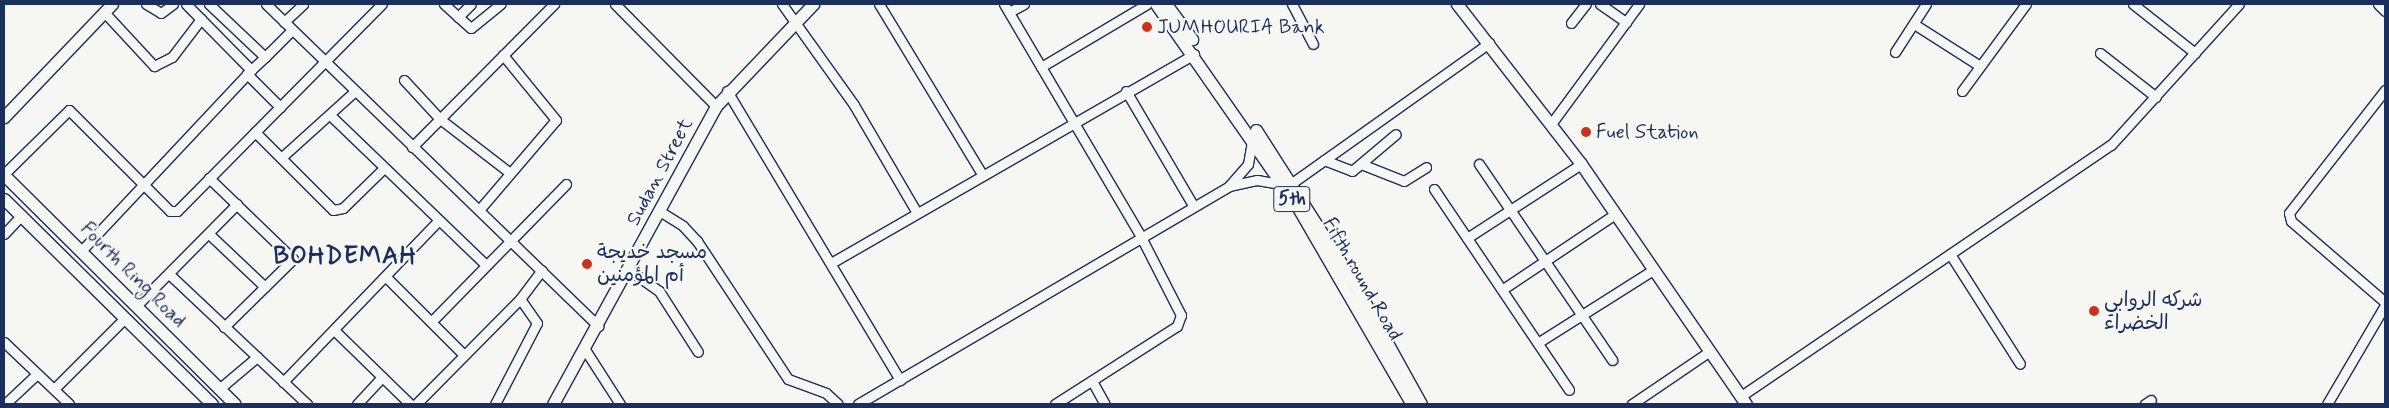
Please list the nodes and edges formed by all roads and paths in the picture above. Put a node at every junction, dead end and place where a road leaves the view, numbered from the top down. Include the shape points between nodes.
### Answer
1 (146, 4) edge
2 (174, 4) edge
3 (186, 4) edge
4 (208, 4) edge
5 (266, 4) edge
6 (303, 4) edge
7 (382, 4) edge
8 (444, 4) edge
9 (471, 4) edge
10 (500, 4) edge
11 (554, 4) edge
12 (615, 4) edge
13 (782, 4) edge
14 (813, 4) edge
15 (879, 4) edge
16 (1024, 4) edge
17 (1147, 4) edge
18 (1156, 4) edge
19 (1166, 4) edge
20 (1292, 4) edge
21 (1457, 4) edge
22 (1586, 4) edge
23 (1600, 4) edge
24 (1638, 4) edge
25 (1926, 4) edge
26 (2026, 4) edge
27 (2133, 4) edge
28 (2238, 4) edge
29 (2378, 4) edge
30 (108, 8) edge
31 (1006, 8) edge
32 (2385, 11) edge
33 (458, 17) junction
34 (201, 19) junction
35 (797, 20) junction
36 (284, 22) junction
37 (1626, 22) junction
38 (1571, 23) dead end
39 (1914, 24) junction
40 (292, 30) junction
41 (1489, 43) junction
42 (1313, 44) dead end
43 (1895, 52) dead end
44 (2100, 53) dead end
45 (2196, 53) junction
46 (1194, 54) junction
47 (503, 55) junction
48 (265, 57) junction
49 (324, 61) junction
50 (1980, 66) junction
51 (1041, 67) junction
52 (249, 72) junction
53 (404, 80) dead end
54 (2385, 90) edge
55 (727, 91) junction
56 (1126, 91) junction
57 (1962, 91) dead end
58 (354, 92) junction
59 (2156, 97) junction
60 (716, 106) junction
61 (280, 107) junction
62 (330, 114) junction
63 (4, 117) edge
64 (440, 119) junction
65 (1071, 124) junction
66 (1551, 124) junction
67 (255, 132) junction
68 (1396, 134) dead end
69 (1252, 137) junction
70 (412, 147) junction
71 (282, 158) junction
72 (1324, 160) junction
73 (1361, 164) junction
74 (1479, 164) dead end
75 (1581, 164) junction
76 (1426, 167) dead end
77 (383, 168) junction
78 (510, 173) junction
79 (4, 174) edge
80 (982, 174) junction
81 (209, 178) junction
82 (142, 182) junction
83 (566, 184) dead end
84 (1288, 184) junction
85 (1229, 186) junction
86 (1434, 190) dead end
87 (4, 199) edge
88 (237, 204) junction
89 (1193, 206) junction
90 (1510, 209) junction
91 (479, 210) junction
92 (661, 212) junction
93 (917, 213) junction
94 (1615, 214) junction
95 (21, 216) junction
96 (438, 221) junction
97 (4, 234) edge
98 (209, 234) junction
99 (1141, 237) junction
100 (1467, 238) junction
101 (512, 241) junction
102 (82, 250) junction
103 (1950, 254) junction
104 (1546, 260) junction
105 (831, 263) junction
106 (486, 265) junction
107 (542, 270) junction
108 (629, 270) junction
109 (1652, 270) junction
110 (169, 274) junction
111 (386, 277) junction
112 (265, 287) junction
113 (1503, 289) junction
114 (520, 299) junction
115 (2385, 303) edge
116 (137, 305) junction
117 (1582, 313) junction
118 (125, 318) junction
119 (432, 322) junction
120 (598, 326) junction
121 (224, 327) junction
122 (334, 330) junction
123 (4, 342) edge
124 (1539, 342) junction
125 (584, 348) junction
126 (1710, 351) junction
127 (698, 352) dead end
128 (186, 354) junction
129 (464, 355) junction
130 (256, 357) junction
131 (1612, 360) dead end
132 (2020, 364) dead end
133 (174, 366) junction
134 (37, 374) junction
135 (382, 377) junction
136 (900, 380) junction
137 (1092, 381) junction
138 (283, 382) junction
139 (54, 389) junction
140 (219, 389) junction
141 (1569, 390) dead end
142 (1744, 400) edge
143 (5, 404) edge
144 (69, 404) edge
145 (212, 404) edge
146 (235, 404) edge
147 (307, 404) edge
148 (357, 404) edge
149 (410, 404) edge
150 (416, 404) edge
151 (495, 404) edge
152 (553, 404) edge
153 (620, 404) edge
154 (838, 404) edge
155 (858, 404) edge
156 (1055, 404) edge
157 (1105, 404) edge
158 (1412, 404) edge
159 (1421, 404) edge
160 (1632, 404) edge
161 (2327, 404) edge

1 - 2 street via 161,13
3 - 34 street
4 - 48 street
5 - 36 street
6 - 36 street
7 - 49 street
8 - 33 street
9 - 33 street
10 - 33 street via 476,28 468,28
11 - 47 street
12 - 60 street
13 - 35 street
14 - 35 main road, Sudan Street
15 - 80 street
16 - 31 street
17 - 51 street
18 - 46 main road, Fifth round Road / 5th
19 - 84 main road, 5th
20 - 42 street
21 - 41 main road
22 - 38 street
23 - 37 street
24 - 37 street
25 - 39 street
26 - 50 street
27 - 45 street
28 - 45 street
29 - 32 street
30 - 34 street via 154,66 172,57
30 - 63 main road
31 - 51 street
34 - 52 street
35 - 55 main road, Sudan Street
35 - 93 street via 854,105
36 - 40 street
37 - 66 street
39 - 43 street
39 - 50 street
40 - 48 street
40 - 49 street
41 - 66 main road
41 - 72 street
44 - 59 street
45 - 59 street
46 - 56 street
46 - 69 main road, Fifth round Road / 5th
47 - 64 street
47 - 78 street via 556,115 555,125
48 - 52 street
49 - 58 street
49 - 61 street
50 - 57 street
51 - 65 street
52 - 61 street
52 - 82 street
53 - 64 street
54 - 115 street via 2289,213 2291,221
55 - 60 main road, Sudan Street
55 - 105 street
56 - 65 street
56 - 89 street
58 - 62 street
58 - 70 street
59 - 103 street via 2104,151
60 - 92 main road, Sudan Street
61 - 67 street
62 - 71 street
62 - 77 street
64 - 70 street
64 - 78 street
65 - 80 street
65 - 99 street
66 - 75 main road
67 - 71 street
67 - 81 street
68 - 73 street
69 - 84 main road, Fifth round Road / 5th
69 - 85 street via 1248,164
70 - 91 street
71 - 77 street via 337,211
72 - 73 street via 1344,171
72 - 84 street
73 - 76 street via 1404,182
74 - 90 street
75 - 90 street
75 - 94 main road
77 - 96 street
78 - 91 street
79 - 82 street via 69,110
79 - 102 main road, Fourth Ring Road
80 - 93 street
81 - 82 street via 173,212
81 - 88 street
82 - 102 street
83 - 101 street
84 - 85 street via 1257,180
84 - 158 main road, Fifth round Road / 5th
84 - 159 main road, 5th via 1354,283
85 - 89 street
86 - 100 street
87 - 95 main road, Fourth Ring Road
88 - 98 street
88 - 112 street via 293,259
89 - 99 street
90 - 100 street
90 - 104 street
91 - 101 street
92 - 108 main road, Sudan Street
92 - 154 street via 697,241 788,379 826,393
93 - 105 street
94 - 104 street
94 - 109 main road
95 - 97 street
95 - 118 main road, Fourth Ring Road
96 - 106 street
96 - 111 street
98 - 110 street
98 - 112 street
99 - 136 street
99 - 137 street via 1180,309 1180,322
100 - 113 street
101 - 106 street
101 - 107 street
102 - 116 main road, Fourth Ring Road
103 - 132 street
103 - 142 street
104 - 113 street
104 - 117 street
105 - 136 street
106 - 119 street
107 - 114 street
107 - 120 street
108 - 120 main road, Sudan Street
108 - 127 street via 659,291
109 - 117 street
109 - 126 main road
110 - 116 street
110 - 121 street
111 - 119 street
111 - 122 street
112 - 121 street
113 - 124 street
114 - 129 street
114 - 151 street via 537,323
115 - 161 street
116 - 128 main road, Fourth Ring Road
117 - 124 street
117 - 131 street
118 - 133 main road, Fourth Ring Road
118 - 139 street
119 - 129 street
120 - 125 main road, Sudan Street
121 - 130 street
122 - 135 street
122 - 138 street
123 - 134 street
124 - 141 street
125 - 152 main road, Sudan Street
125 - 153 street
126 - 142 main road
126 - 160 street
128 - 133 main road
128 - 140 main road, Fourth Ring Road
129 - 150 street
130 - 138 street
130 - 140 street
133 - 145 main road, Fourth Ring Road
134 - 139 street
134 - 143 street
135 - 148 street
135 - 149 street
136 - 155 street
137 - 156 street
137 - 157 street
138 - 147 street
139 - 144 street
140 - 146 main road, Fourth Ring Road

